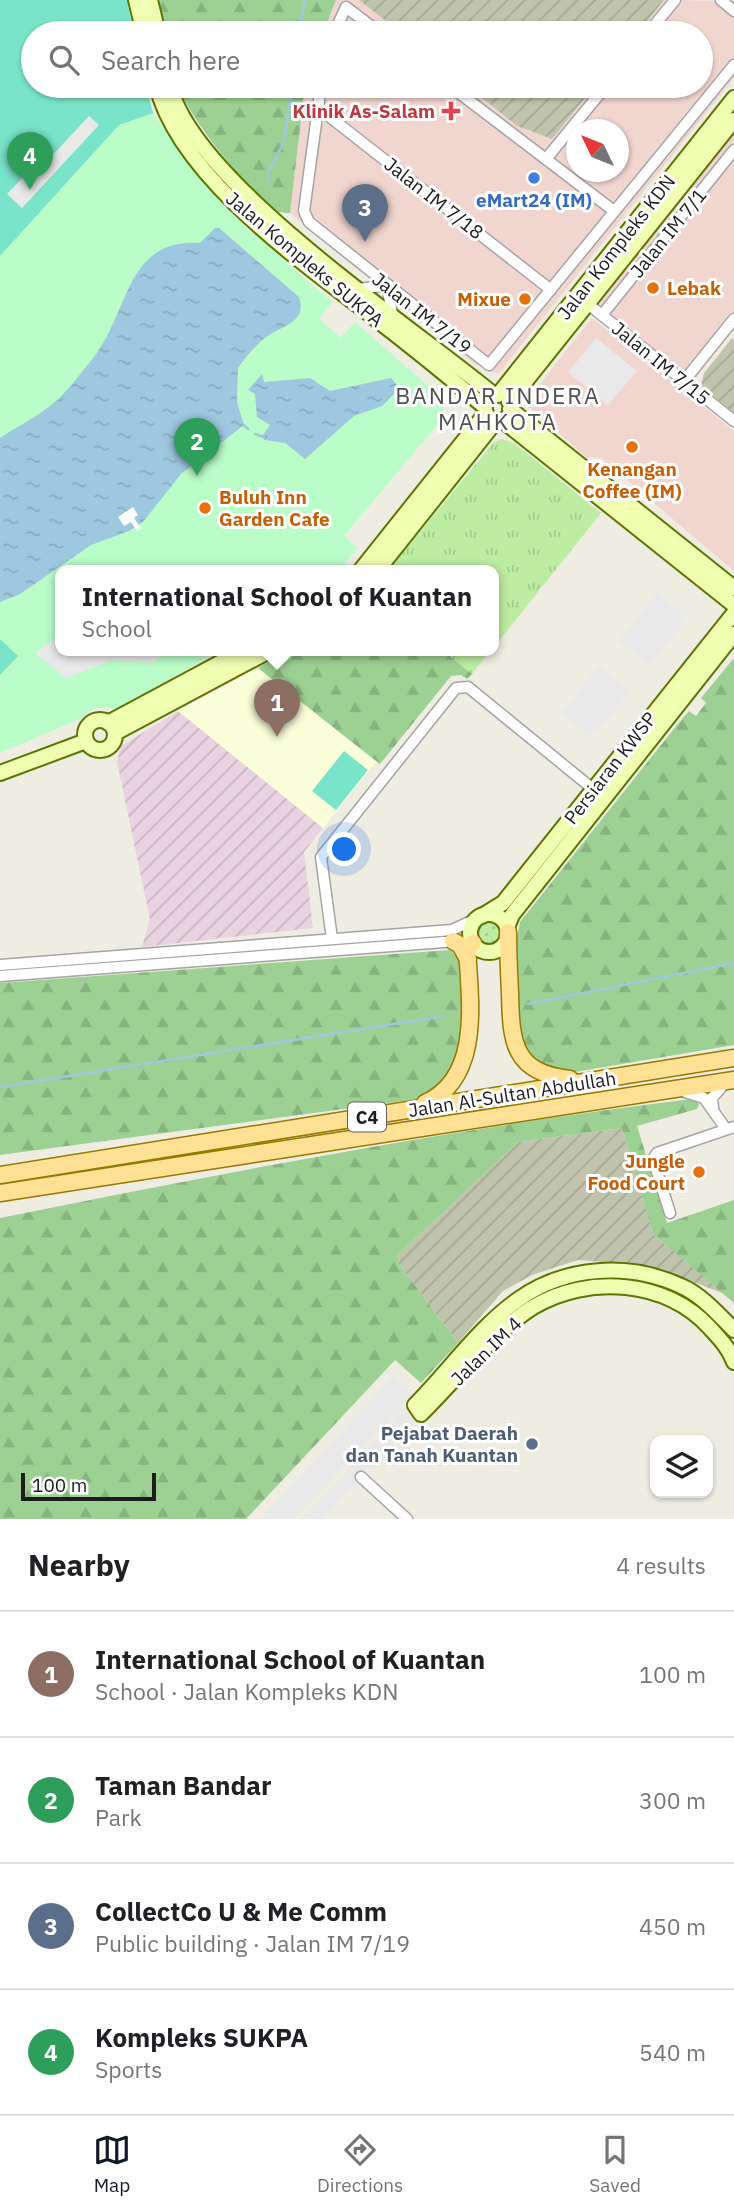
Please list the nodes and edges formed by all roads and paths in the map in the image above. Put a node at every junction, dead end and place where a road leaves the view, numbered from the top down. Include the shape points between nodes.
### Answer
1 (136, 0) edge
2 (150, 0) edge
3 (675, 0) edge
4 (720, 0) edge
5 (734, 11) edge
6 (142, 21) edge
7 (155, 21) edge
8 (340, 21) edge
9 (364, 21) edge
10 (658, 21) edge
11 (734, 65) edge
12 (713, 91) edge
13 (160, 98) edge
14 (174, 98) edge
15 (319, 98) edge
16 (466, 98) edge
17 (596, 98) edge
18 (707, 98) edge
19 (734, 98) edge
20 (317, 107) junction
21 (734, 120) edge
22 (734, 150) edge
23 (547, 159) junction
24 (614, 211) junction
25 (387, 285) junction
26 (359, 289) junction
27 (551, 290) junction
28 (588, 304) junction
29 (392, 314) junction
30 (602, 315) junction
31 (734, 319) edge
32 (684, 381) junction
33 (498, 408) junction
34 (734, 421) edge
35 (365, 565) edge
36 (381, 565) edge
37 (734, 588) edge
38 (734, 605) edge
39 (734, 613) edge
40 (734, 634) edge
41 (234, 656) edge
42 (259, 656) edge
43 (112, 728) junction
44 (86, 741) junction
45 (0, 773) edge
46 (603, 785) junction
47 (480, 917) junction
48 (507, 930) junction
49 (332, 939) junction
50 (453, 941) junction
51 (472, 942) junction
52 (318, 945) junction
53 (128, 955) junction
54 (468, 959) junction
55 (0, 965) edge
56 (129, 968) junction
57 (0, 976) edge
58 (734, 1058) edge
59 (590, 1081) junction
60 (730, 1081) edge
61 (677, 1091) junction
62 (713, 1108) junction
63 (406, 1111) junction
64 (730, 1128) edge
65 (0, 1175) edge
66 (0, 1194) edge
67 (670, 1213) dead end
68 (734, 1330) edge
69 (734, 1362) edge
70 (361, 1477) dead end
71 (407, 1519) edge

1 - 6 street
2 - 7 street
3 - 10 street
4 - 5 street
8 - 9 street via 346,7
11 - 12 street
13 - 33 street, Jalan Kompleks SUKPA via 180,136 233,201
14 - 26 street, Jalan Kompleks SUKPA via 191,128 244,194
15 - 20 street, Jalan IM 7/19
16 - 23 street
17 - 23 street
18 - 24 street
19 - 33 street, Jalan Kompleks KDN
20 - 25 street, Jalan IM 7/19 via 304,211 309,222
20 - 27 street, Jalan IM 7/18
21 - 28 street, Jalan Kompleks KDN
22 - 30 street, Jalan IM 7/1
23 - 24 street
24 - 27 street, Jalan IM 7/19
25 - 26 street
25 - 27 street, Jalan IM 7/19 via 489,365
25 - 29 street
26 - 29 street, Jalan Kompleks SUKPA
28 - 30 street, Jalan IM 7/15
28 - 33 street, Jalan Kompleks KDN
29 - 33 street, Jalan Kompleks SUKPA
30 - 32 street, Jalan IM 7/15
31 - 32 street
32 - 34 street, Jalan IM 7/15
33 - 35 street, Jalan Kompleks KDN
33 - 36 street, Jalan Kompleks KDN
33 - 37 street
33 - 38 street
39 - 46 street, Persiaran KWSP
40 - 46 street, Persiaran KWSP
41 - 43 street
42 - 43 street
43 - 44 street via 100,720 89,725
43 - 44 street via 114,742 104,750 92,748
44 - 45 street
46 - 47 street, Persiaran KWSP via 500,907
46 - 48 street, Persiaran KWSP via 512,915
46 - 49 street via 468,687 456,688 321,857
47 - 48 street via 499,917
47 - 49 street via 452,930
47 - 51 street via 471,927
48 - 51 street, Persiaran KWSP via 505,943 496,950 485,951
48 - 59 main road via 510,1034 517,1051 538,1072
49 - 52 street
50 - 51 street
50 - 52 street
50 - 54 main road
51 - 54 main road
52 - 53 street
52 - 56 street
53 - 55 street
53 - 56 street
54 - 63 main road via 466,1058 445,1091
56 - 57 street
58 - 59 main road, Jalan Al-Sultan Abdullah / C4
59 - 63 main road, Jalan Al-Sultan Abdullah / C4
60 - 61 main road, Jalan Al-Sultan Abdullah / C4
60 - 62 street via 712,1098
61 - 62 street via 704,1098
61 - 66 main road, Jalan Al-Sultan Abdullah / C4
62 - 64 street
63 - 65 main road, Jalan Al-Sultan Abdullah / C4
64 - 67 street via 657,1153 653,1159
68 - 69 street, Jalan IM 4 via 682,1286 613,1270 579,1272 520,1298 500,1315 418,1410 533,1307 582,1290 620,1286 676,1300 699,1316 729,1349
70 - 71 street

